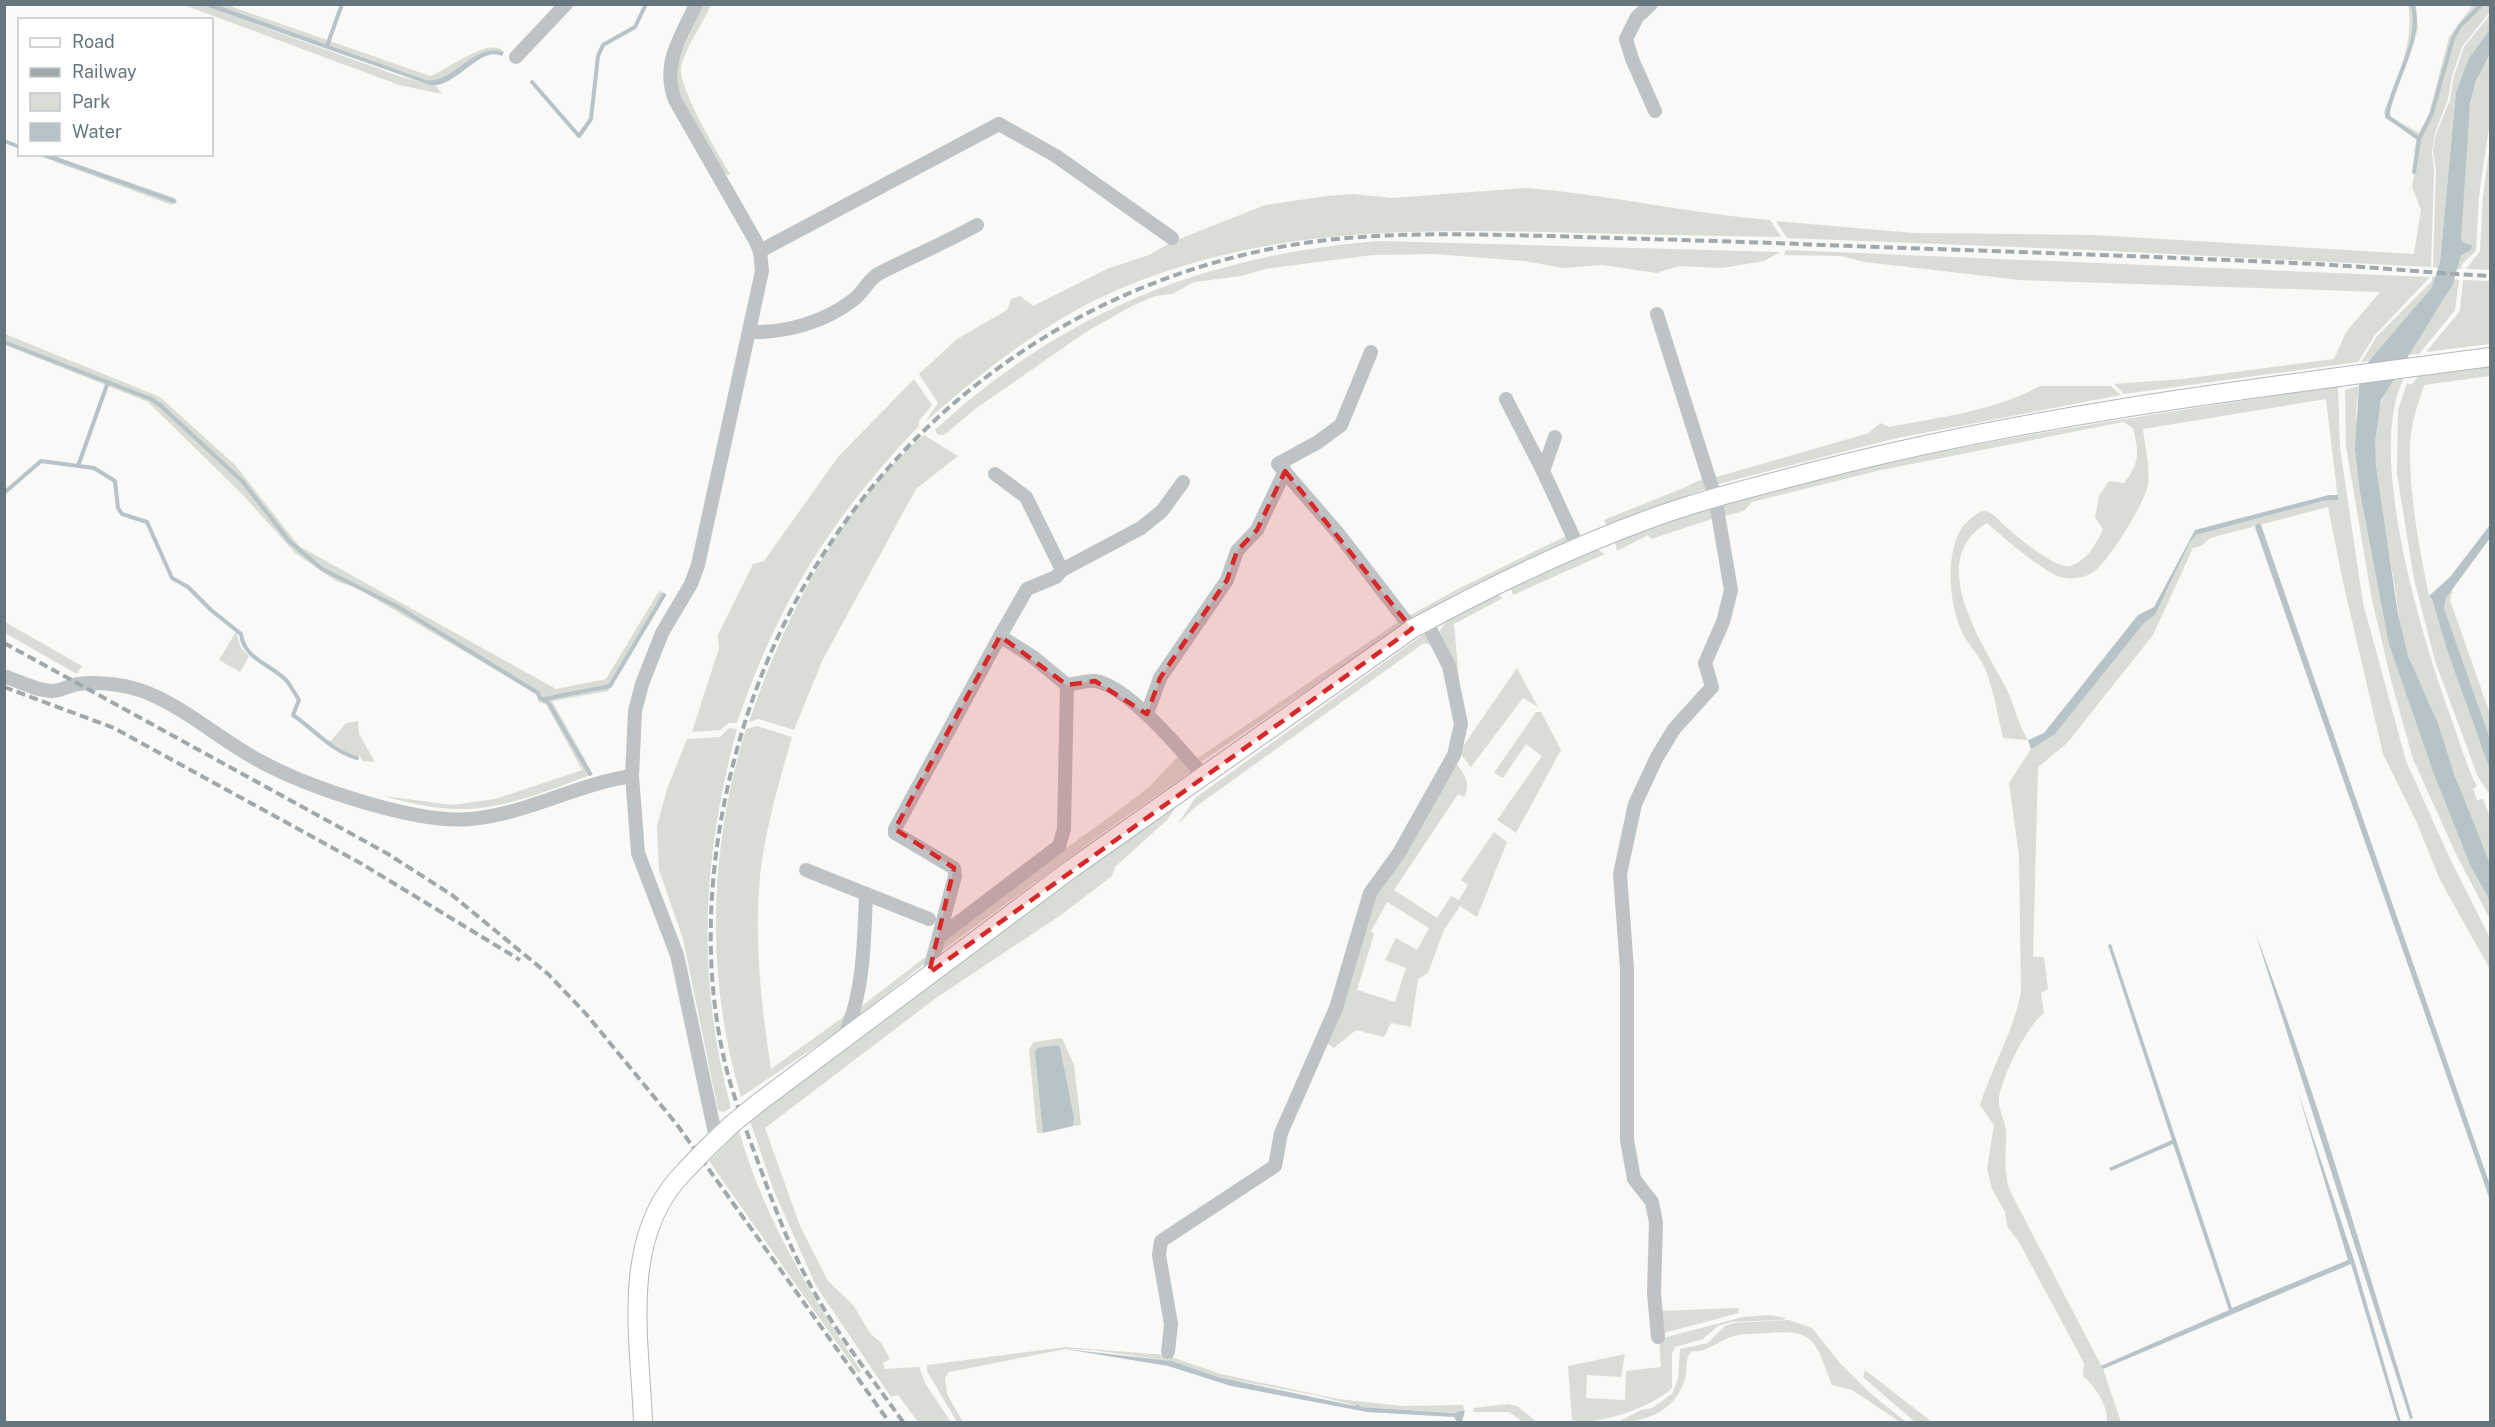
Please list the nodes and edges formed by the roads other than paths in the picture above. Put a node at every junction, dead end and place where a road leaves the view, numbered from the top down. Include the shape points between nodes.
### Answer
1 (566, 4) edge
2 (696, 4) edge
3 (1651, 4) edge
4 (516, 57) dead end
5 (1655, 111) dead end
6 (977, 225) dead end
7 (1172, 238) dead end
8 (760, 251) junction
9 (1657, 314) dead end
10 (750, 332) junction
11 (1371, 352) dead end
12 (2490, 357) edge
13 (1506, 399) dead end
14 (1555, 436) dead end
15 (1285, 471) junction
16 (1543, 471) junction
17 (995, 474) dead end
18 (1183, 482) dead end
19 (1715, 497) junction
20 (1578, 547) junction
21 (1062, 570) junction
22 (1419, 625) junction
23 (1000, 636) junction
24 (4, 676) edge
25 (1067, 685) junction
26 (1147, 714) junction
27 (1203, 775) junction
28 (632, 776) junction
29 (807, 870) dead end
30 (866, 894) junction
31 (929, 919) dead end
32 (939, 937) junction
33 (929, 973) junction
34 (844, 1038) junction
35 (711, 1144) junction
36 (1658, 1337) dead end
37 (1168, 1352) dead end
38 (643, 1422) edge

1 - 4 street
2 - 8 street via 673,55 669,83
3 - 5 street via 1637,16 1626,39
6 - 10 street via 875,276 837,313 768,333
7 - 8 street via 1056,156 999,124
8 - 10 street via 762,271
9 - 19 street
10 - 28 street via 698,566 658,642 642,684 635,711
11 - 15 street via 1341,425 1278,464
12 - 19 main road via 2184,397 2023,425 1879,455
13 - 16 street
14 - 16 street
15 - 22 street
15 - 26 street via 1257,530 1237,551 1227,580 1160,678
16 - 20 street
17 - 21 street via 1026,497
18 - 21 street via 1161,511 1141,528
19 - 20 main road
19 - 36 street via 1731,590 1723,622 1705,663 1712,687 1674,729 1657,757 1635,804 1620,874 1627,969 1627,1140 1634,1179 1652,1202 1656,1223 1654,1293
20 - 22 main road
21 - 23 street via 1056,577 1027,589
22 - 27 main road
22 - 37 street via 1449,666 1461,724 1454,754 1399,853 1370,893 1336,1008 1281,1132 1275,1166 1161,1241 1159,1255 1171,1324
23 - 25 street
23 - 32 street via 895,830 954,868
24 - 28 street via 52,691 97,683 149,693 258,761 297,779 429,819 498,814 560,797 593,783
25 - 26 street via 1095,681
25 - 32 street via 1064,829 1059,846
26 - 27 street
27 - 33 main road
28 - 35 street via 638,853 677,955
29 - 30 street
30 - 31 street
30 - 34 street via 863,969 858,999
32 - 33 street
33 - 34 main road
34 - 35 main road, bridge
35 - 38 main road, bridge via 674,1182 640,1255

